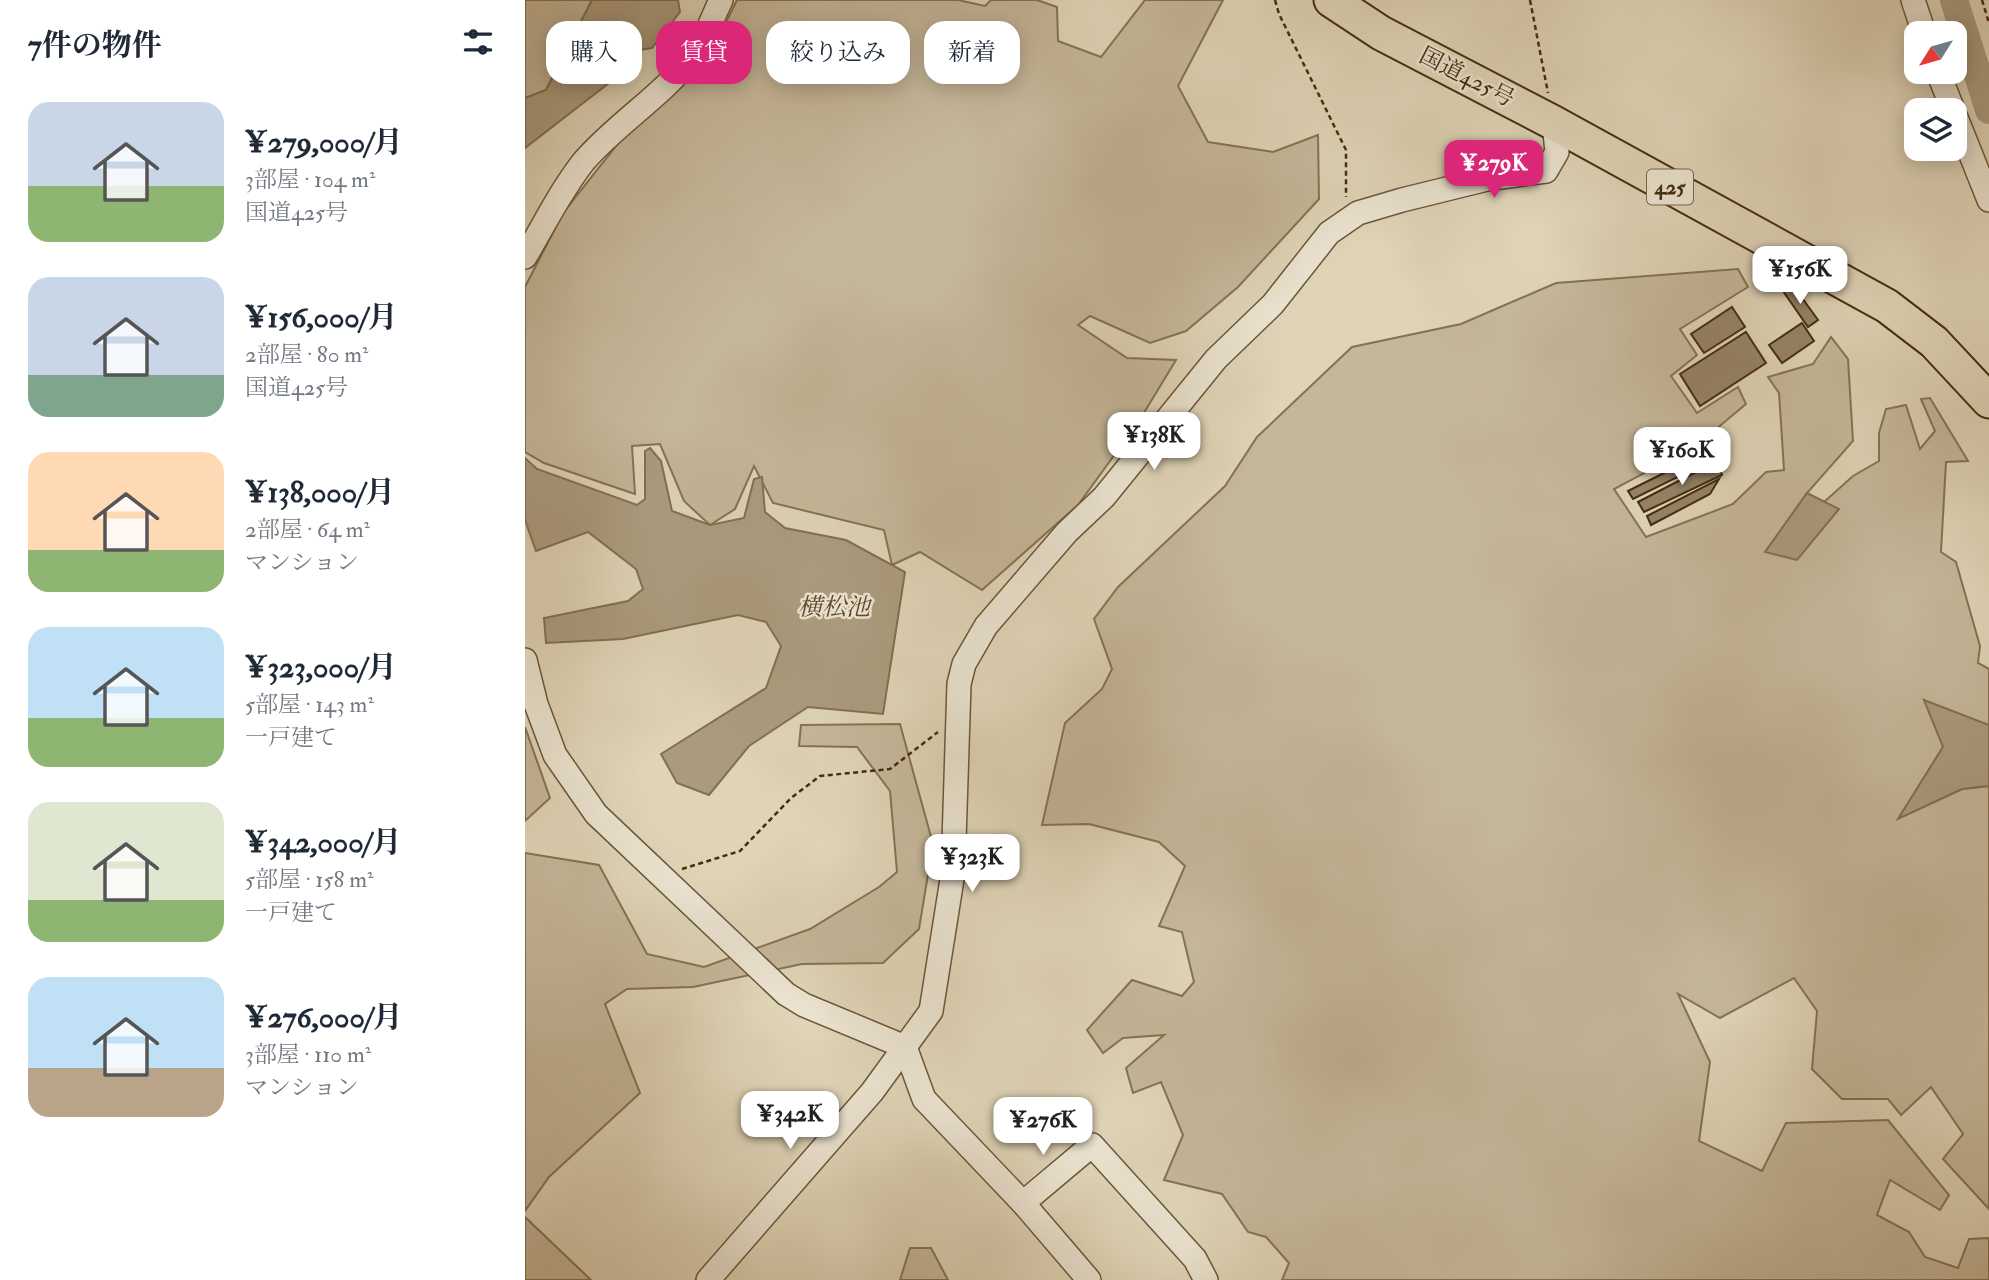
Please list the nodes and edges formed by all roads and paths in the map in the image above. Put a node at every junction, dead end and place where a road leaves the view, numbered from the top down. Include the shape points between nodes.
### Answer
1 (722, 0) edge
2 (1275, 0) edge
3 (1331, 0) edge
4 (1530, 0) edge
5 (1913, 0) edge
6 (1982, 0) edge
7 (1920, 21) edge
8 (1989, 23) edge
9 (1554, 123) junction
10 (1967, 145) edge
11 (1989, 200) edge
12 (1347, 221) junction
13 (525, 257) edge
14 (1989, 401) edge
15 (525, 660) edge
16 (957, 718) junction
17 (659, 876) junction
18 (905, 1047) junction
19 (1023, 1203) junction
20 (708, 1280) edge
21 (1089, 1280) edge
22 (1206, 1280) edge

1 - 13 street via 694,55 585,161
2 - 12 path via 1346,150
3 - 9 highway, 国道425号 / 425 via 1381,33
4 - 9 path
5 - 7 street
6 - 8 path
9 - 12 street via 1557,152 1546,170 1402,200
9 - 14 highway, 国道425号 / 425 via 1887,306 1934,342
10 - 11 street
12 - 16 street via 1329,233 1273,304 1216,359 1104,497 986,625 964,664
15 - 17 street via 536,704 565,773 596,814
16 - 17 path via 890,769 820,776 791,798 740,851
16 - 18 street via 951,885 931,1011
17 - 18 street via 786,994
18 - 19 street via 924,1099
18 - 20 street via 872,1092
19 - 21 street
19 - 22 street via 1092,1145 1195,1259

